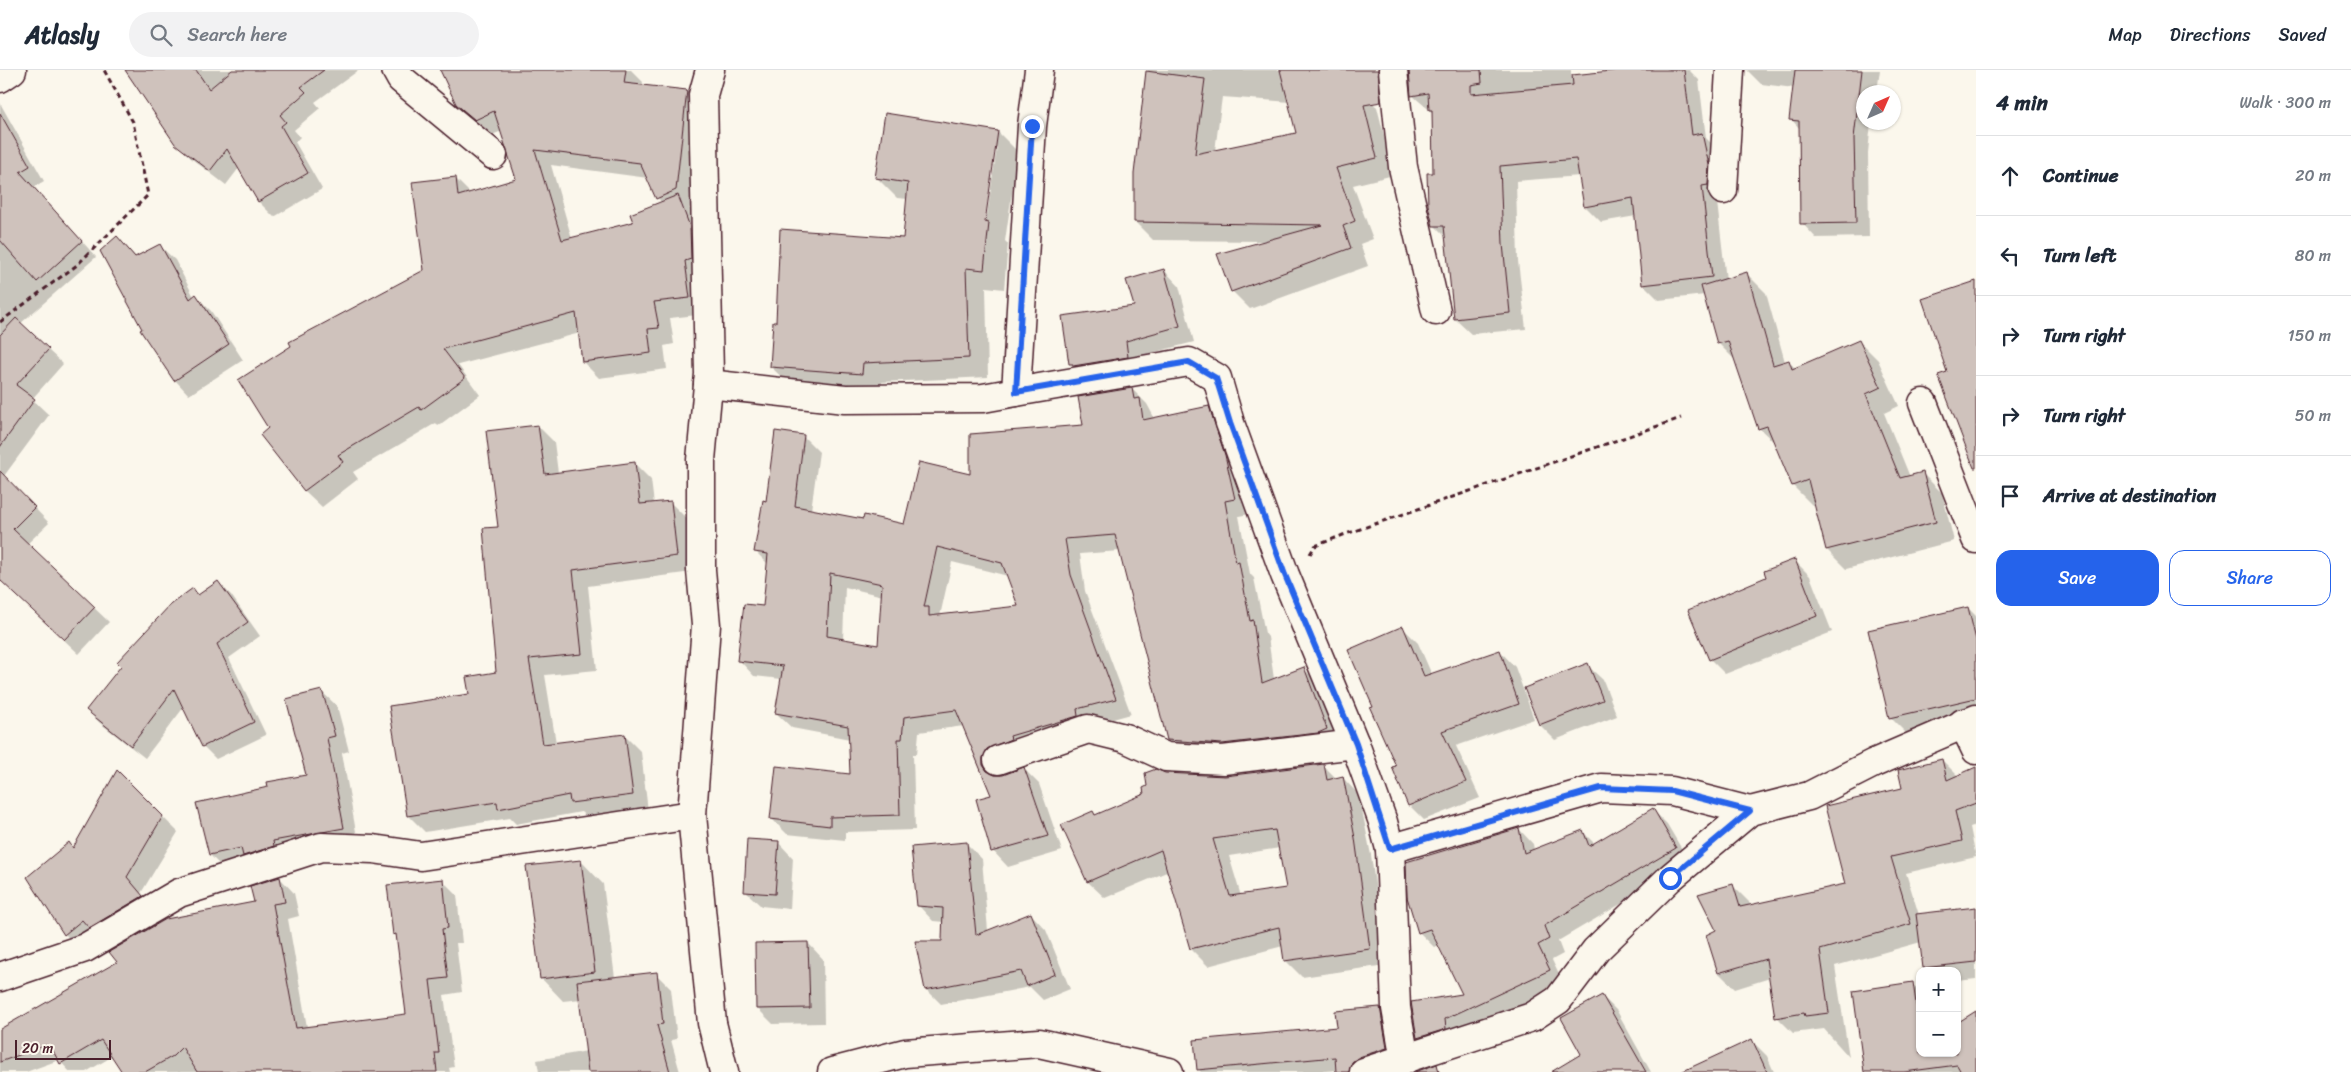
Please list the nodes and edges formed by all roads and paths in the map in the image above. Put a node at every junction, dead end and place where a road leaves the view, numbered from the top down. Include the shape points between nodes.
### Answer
1 (12, 70) edge
2 (104, 70) edge
3 (396, 70) edge
4 (710, 70) edge
5 (1039, 70) edge
6 (1393, 70) edge
7 (1730, 70) edge
8 (0, 78) edge
9 (493, 154) dead end
10 (1723, 190) dead end
11 (1436, 311) dead end
12 (0, 322) edge
13 (708, 384) junction
14 (1016, 392) junction
15 (1923, 403) dead end
16 (1681, 418) dead end
17 (1976, 539) edge
18 (1285, 575) junction
19 (1970, 721) edge
20 (1356, 744) junction
21 (1976, 750) edge
22 (998, 760) dead end
23 (1750, 811) junction
24 (692, 815) junction
25 (1390, 849) junction
26 (0, 977) edge
27 (907, 1062) edge
28 (1383, 1068) edge
29 (724, 1072) edge
30 (832, 1072) edge
31 (1169, 1072) edge

1 - 8 street
2 - 12 path via 133,122 148,195 77,264
3 - 9 street via 401,79
4 - 13 street via 703,95
5 - 14 street
6 - 11 street via 1403,167
7 - 10 street
13 - 14 street via 845,399 983,398
13 - 24 street via 701,479 701,570 706,625
14 - 18 street via 1189,362 1216,378
15 - 17 street
16 - 18 path via 1316,546 1302,565
18 - 20 street
19 - 21 street
19 - 23 street via 1809,796
20 - 22 street via 1223,760 1166,757 1125,738 1088,729
20 - 25 street
23 - 25 street via 1672,791 1601,788
23 - 28 street via 1670,878 1596,950 1558,1000 1532,1016
24 - 26 street via 421,856 321,846 179,893 85,948
24 - 29 street via 712,1023
25 - 28 street via 1396,1008
27 - 30 street
27 - 31 street via 1039,1043

